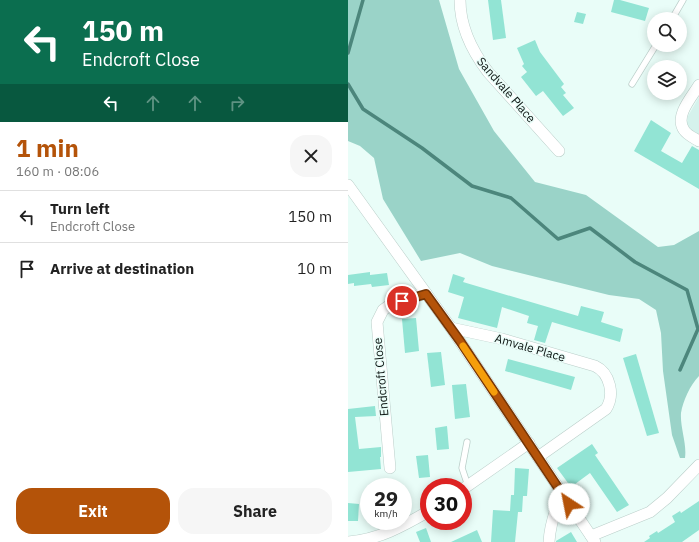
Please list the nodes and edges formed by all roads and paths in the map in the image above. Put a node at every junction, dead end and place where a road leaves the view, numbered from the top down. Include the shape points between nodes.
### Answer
1 (460, 0) edge
2 (683, 0) edge
3 (676, 12) edge
4 (652, 52) edge
5 (632, 84) dead end
6 (699, 85) edge
7 (699, 142) edge
8 (560, 151) dead end
9 (348, 185) edge
10 (426, 294) junction
11 (451, 328) junction
12 (467, 442) dead end
13 (529, 443) junction
14 (538, 457) junction
15 (699, 465) edge
16 (390, 468) dead end
17 (464, 478) edge
18 (472, 483) edge
19 (562, 494) junction
20 (420, 516) edge
21 (593, 539) edge
22 (353, 542) edge
23 (549, 542) edge

1 - 8 street, Sandvale Place via 462,19 478,60
2 - 3 lane
4 - 5 lane
6 - 7 street via 682,114 681,121 685,132
9 - 10 street
10 - 11 street
10 - 16 street, Endcroft Close via 390,305 383,310 377,322
11 - 13 street
11 - 14 street, Amvale Place via 502,339 595,366 606,375 611,390 611,398 606,409
12 - 17 lane via 462,468
13 - 14 street
13 - 18 street
14 - 19 street
15 - 21 street via 650,512
19 - 21 street
19 - 23 street via 554,512
20 - 22 street via 381,536

